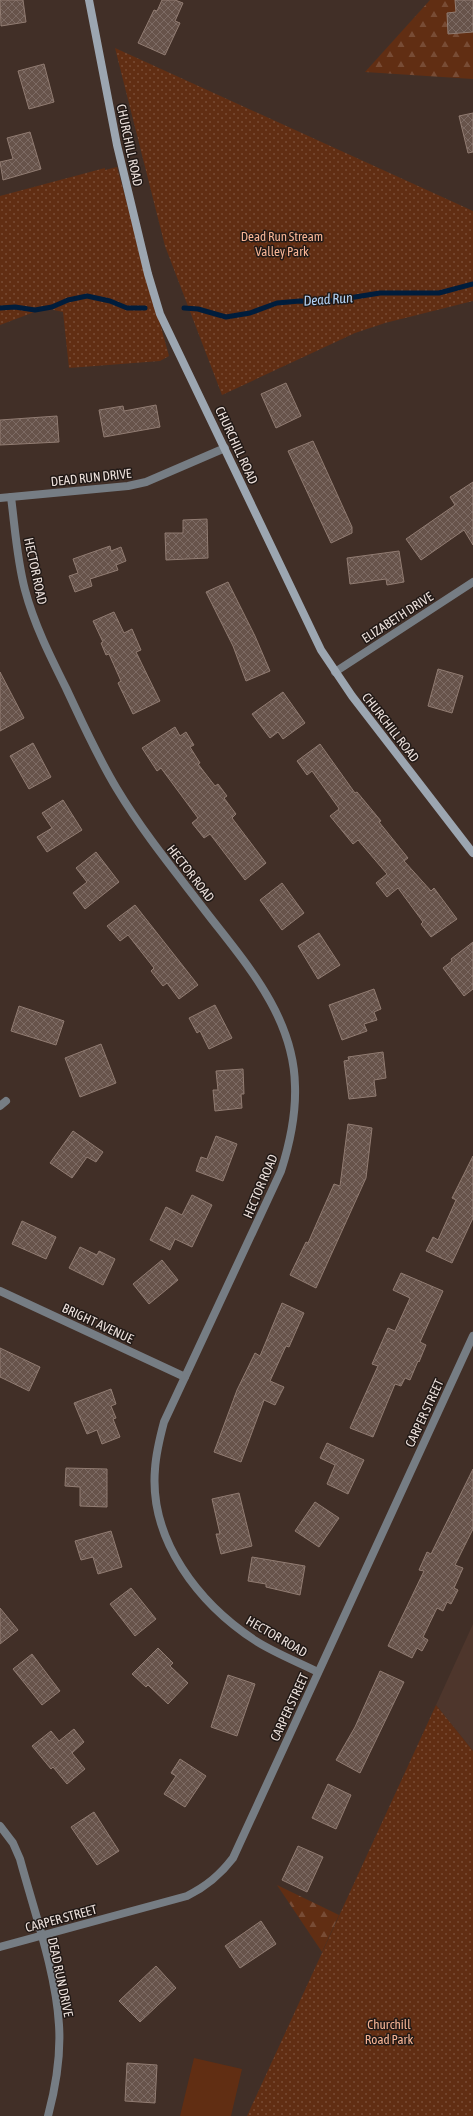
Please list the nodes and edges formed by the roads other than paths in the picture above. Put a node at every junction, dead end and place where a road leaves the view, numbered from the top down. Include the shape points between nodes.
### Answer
1 (89, 0) edge
2 (225, 448) junction
3 (11, 497) junction
4 (0, 498) edge
5 (473, 582) edge
6 (335, 672) junction
7 (473, 853) edge
8 (0, 1291) edge
9 (473, 1336) edge
10 (185, 1377) junction
11 (318, 1672) junction
12 (0, 1826) edge
13 (40, 1936) junction
14 (0, 1946) edge
15 (48, 2116) edge

1 - 2 street, CHURCHILL ROAD via 117,145 160,314
2 - 3 street, DEAD RUN DRIVE via 146,482
2 - 6 street, CHURCHILL ROAD via 321,650
3 - 4 street, DEAD RUN DRIVE
3 - 10 street, HECTOR ROAD via 25,590 33,616 93,745 117,789 148,836 252,970 269,996 282,1024 291,1053 296,1084 295,1112 281,1171
5 - 6 street, ELIZABETH DRIVE
6 - 7 street, CHURCHILL ROAD
8 - 10 street, BRIGHT AVENUE
9 - 11 street, CARPER STREET
10 - 11 street, HECTOR ROAD via 164,1422 155,1470 156,1500 168,1544 195,1585 230,1622 257,1641
11 - 13 street, CARPER STREET via 233,1858 221,1874 188,1896
12 - 13 street, DEAD RUN DRIVE via 13,1843 20,1859
13 - 14 street, CARPER STREET
13 - 15 street, DEAD RUN DRIVE via 55,1993 59,2026 59,2060

